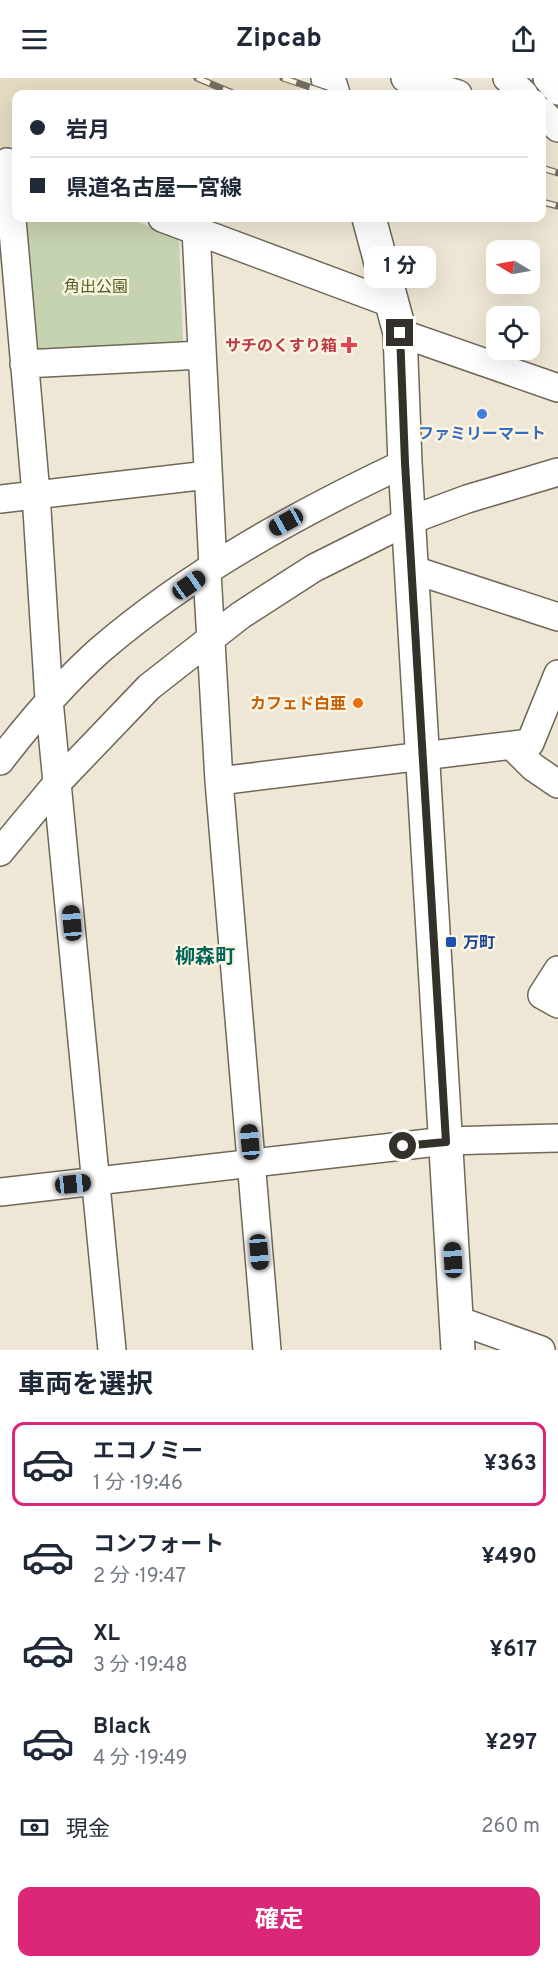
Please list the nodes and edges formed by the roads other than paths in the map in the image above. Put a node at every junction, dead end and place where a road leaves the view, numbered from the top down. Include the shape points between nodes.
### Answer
1 (405, 78) edge
2 (507, 78) edge
3 (547, 78) edge
4 (446, 90) edge
5 (520, 90) edge
6 (558, 91) edge
7 (546, 116) edge
8 (558, 128) edge
9 (8, 162) edge
10 (12, 212) edge
11 (13, 222) edge
12 (173, 222) edge
13 (370, 222) edge
14 (195, 230) junction
15 (397, 318) junction
16 (202, 355) junction
17 (24, 364) junction
18 (558, 388) edge
19 (405, 463) junction
20 (558, 472) edge
21 (208, 475) junction
22 (36, 494) junction
23 (0, 499) edge
24 (408, 521) junction
25 (210, 569) junction
26 (411, 569) junction
27 (558, 617) edge
28 (210, 639) junction
29 (558, 674) edge
30 (49, 700) junction
31 (512, 746) junction
32 (423, 755) junction
33 (0, 761) edge
34 (219, 781) junction
35 (58, 782) junction
36 (558, 784) edge
37 (0, 852) edge
38 (558, 970) edge
39 (558, 1004) edge
40 (558, 1137) edge
41 (446, 1142) junction
42 (252, 1164) junction
43 (97, 1181) junction
44 (0, 1192) edge
45 (458, 1335) edge
46 (112, 1350) edge
47 (267, 1350) edge
48 (541, 1350) edge

1 - 4 street
2 - 5 street
3 - 6 street
7 - 8 street
9 - 10 street
11 - 17 street
12 - 14 street
13 - 15 main road
14 - 15 street
14 - 16 street
15 - 18 street
15 - 19 main road
16 - 17 street
16 - 21 street
17 - 22 street
19 - 24 main road
19 - 25 street via 321,502
20 - 24 street
21 - 22 street
21 - 25 street
22 - 23 street
22 - 30 street
24 - 26 main road
24 - 28 street via 314,568
25 - 28 street
25 - 30 street via 100,650
26 - 27 street
26 - 32 main road
28 - 34 street
28 - 35 street via 149,687
29 - 31 street via 530,743
30 - 33 street
30 - 35 street
31 - 32 street
31 - 36 street
32 - 34 street
32 - 41 main road
34 - 42 street
35 - 37 street
35 - 43 street
38 - 39 street via 542,995
40 - 41 street
41 - 42 street
41 - 45 main road
42 - 43 street
42 - 47 street
43 - 44 street
43 - 46 street
45 - 48 street

